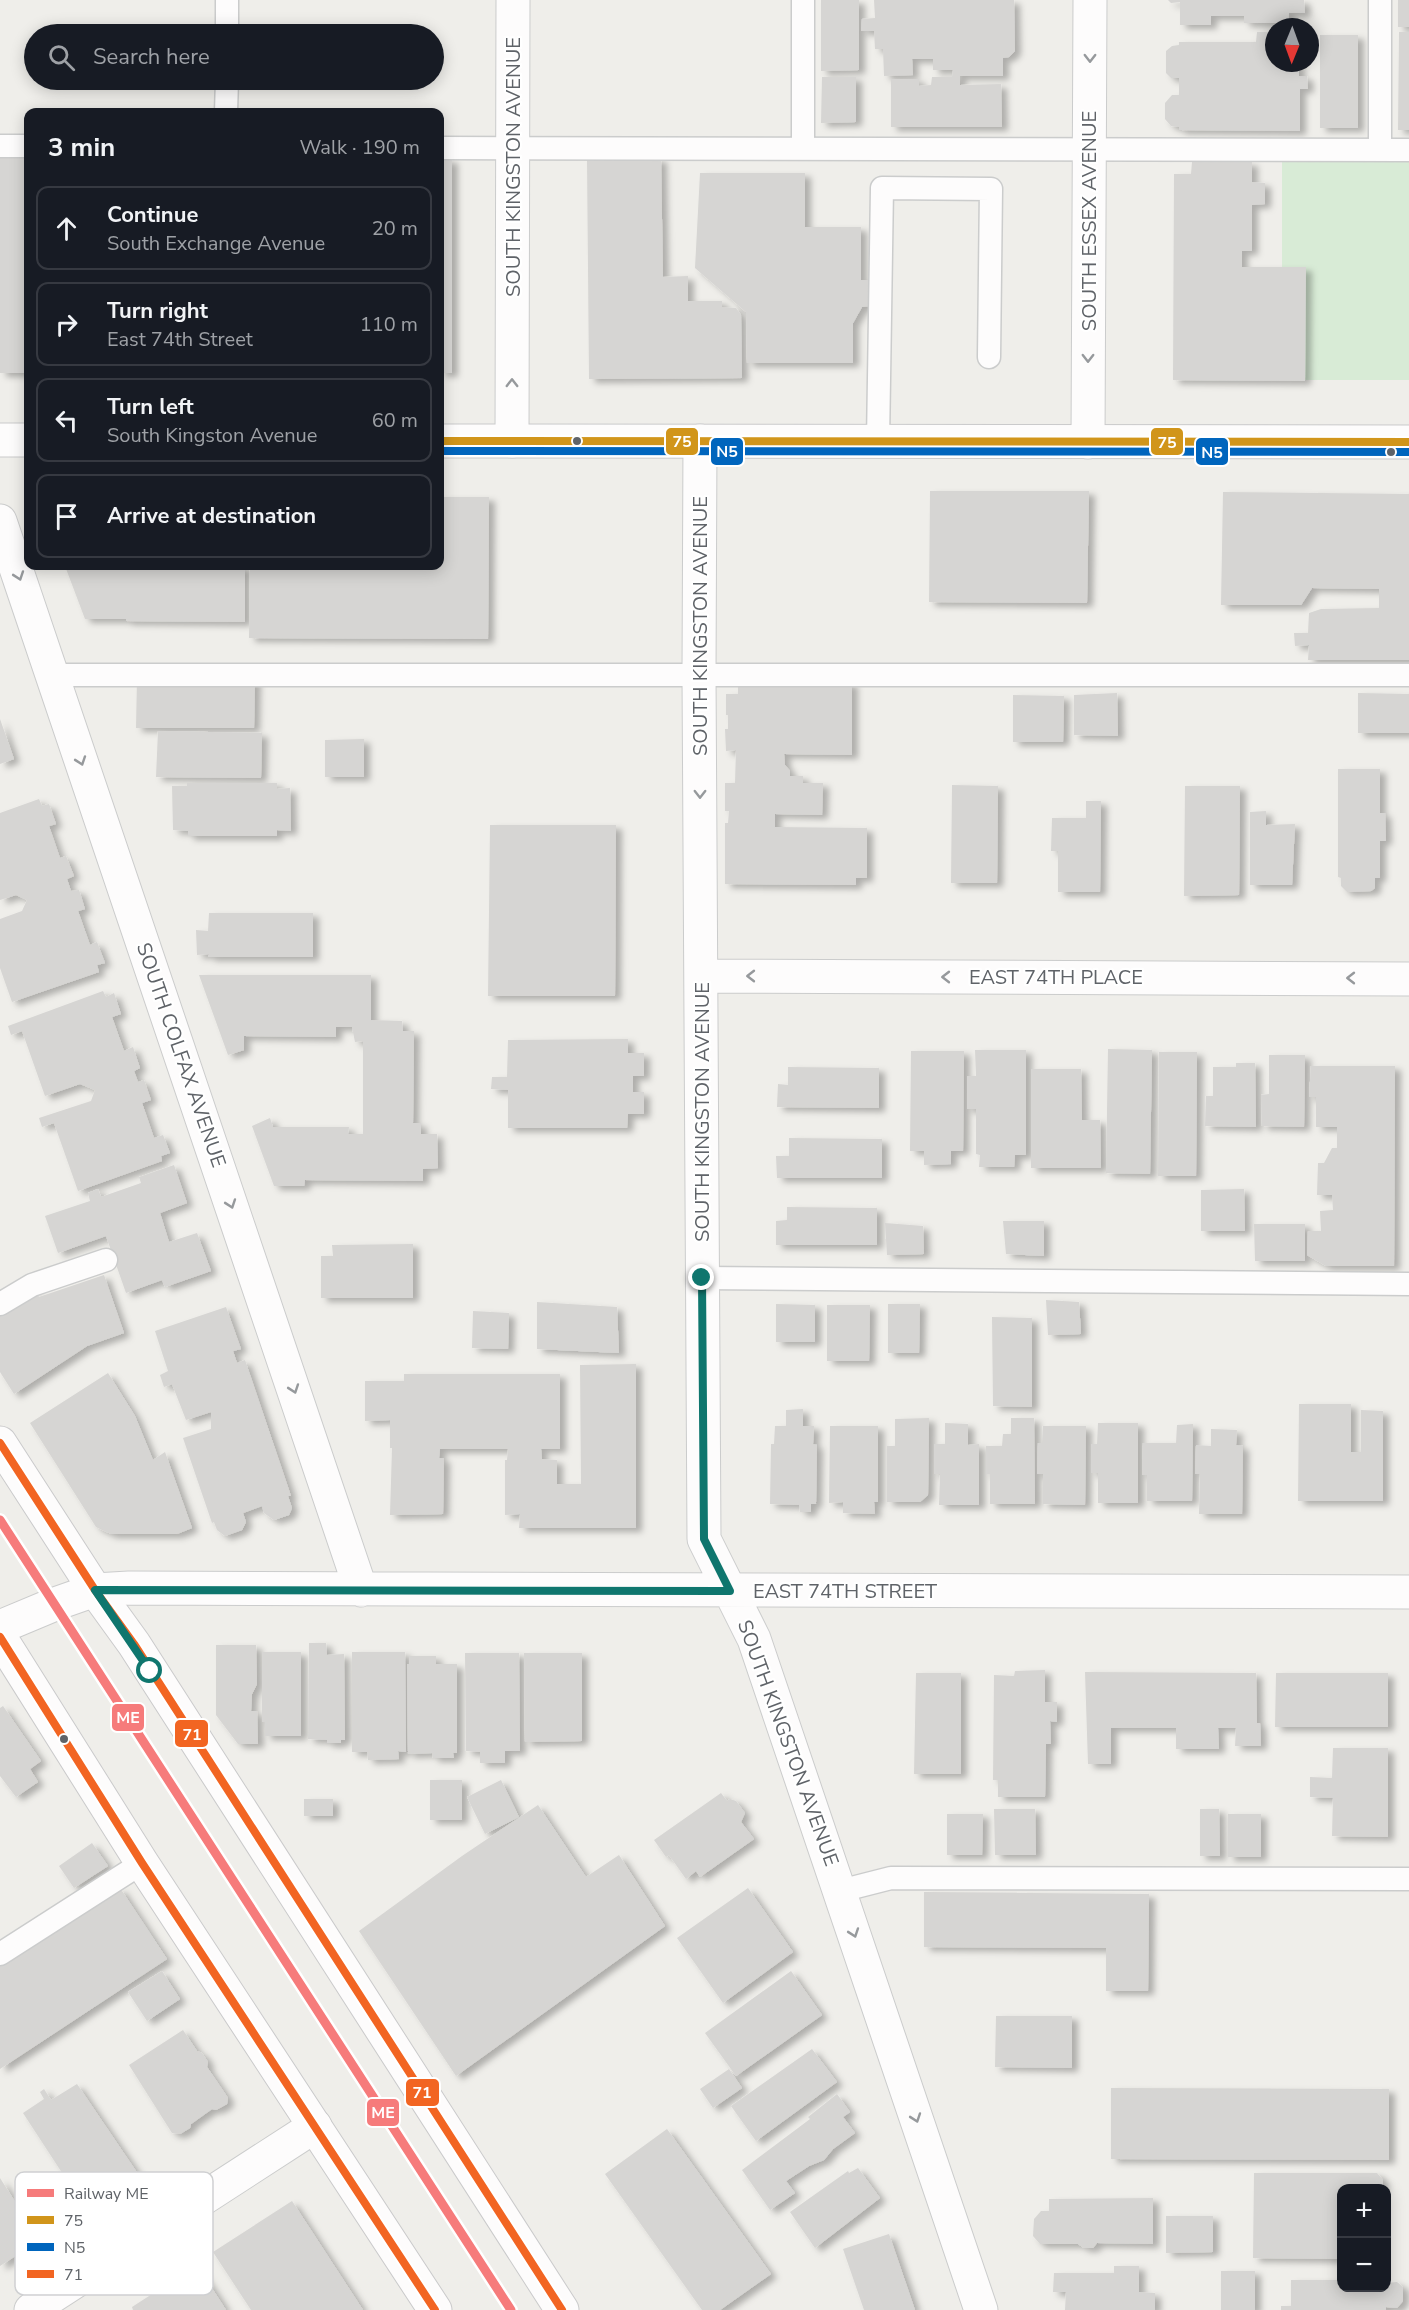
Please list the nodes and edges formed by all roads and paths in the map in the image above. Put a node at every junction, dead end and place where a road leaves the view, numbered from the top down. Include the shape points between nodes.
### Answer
1 (227, 0) edge
2 (513, 0) edge
3 (803, 0) edge
4 (1090, 0) edge
5 (1380, 0) edge
6 (227, 24) edge
7 (227, 90) edge
8 (226, 108) edge
9 (0, 146) edge
10 (24, 146) edge
11 (513, 147) junction
12 (444, 148) edge
13 (803, 148) junction
14 (1089, 149) junction
15 (1380, 150) junction
16 (1409, 150) edge
17 (988, 357) dead end
18 (0, 440) edge
19 (24, 440) edge
20 (444, 441) edge
21 (512, 441) junction
22 (700, 441) junction
23 (878, 442) junction
24 (1088, 442) junction
25 (1409, 442) edge
26 (0, 520) edge
27 (52, 675) junction
28 (699, 675) junction
29 (1409, 675) edge
30 (702, 976) junction
31 (1409, 979) edge
32 (106, 1260) dead end
33 (702, 1278) junction
34 (1409, 1284) edge
35 (0, 1304) edge
36 (0, 1443) edge
37 (95, 1590) junction
38 (361, 1590) junction
39 (730, 1591) junction
40 (1409, 1592) edge
41 (0, 1627) edge
42 (0, 1637) edge
43 (142, 1863) junction
44 (1409, 1879) edge
45 (840, 1891) junction
46 (0, 1954) edge
47 (315, 2126) junction
48 (213, 2193) edge
49 (59, 2295) edge
50 (41, 2307) edge
51 (435, 2310) edge
52 (562, 2310) edge
53 (981, 2310) edge

1 - 6 lane
2 - 11 street, SOUTH KINGSTON AVENUE
3 - 13 lane
4 -> 14 street, SOUTH ESSEX AVENUE
5 - 15 lane
7 - 8 lane
9 - 10 lane
11 - 12 lane
11 - 13 lane
21 -> 11 street, SOUTH KINGSTON AVENUE
13 - 14 lane
14 - 15 lane
14 -> 24 street, SOUTH ESSEX AVENUE
15 - 16 lane
17 - 23 lane via 992,189 882,188
18 - 19 street
20 - 21 street
21 - 22 street
22 - 23 street
22 - 28 street, SOUTH KINGSTON AVENUE
23 - 24 street
24 - 25 street
26 -> 27 street, SOUTH COLFAX AVENUE
27 - 28 lane
27 -> 38 street, SOUTH COLFAX AVENUE
28 - 29 lane
28 -> 30 street, SOUTH KINGSTON AVENUE
31 -> 30 street, EAST 74TH PLACE
30 - 33 street, SOUTH KINGSTON AVENUE
32 - 35 lane via 32,1284
33 - 34 lane
33 - 39 street, SOUTH KINGSTON AVENUE via 704,1539
36 - 37 street
37 - 38 street, EAST 74TH STREET
37 - 41 street, EAST 74TH STREET
37 - 52 street via 134,1644
38 - 39 street, EAST 74TH STREET
39 - 40 street, EAST 74TH STREET
39 - 45 street, SOUTH KINGSTON AVENUE via 754,1639
42 - 43 street
43 - 46 lane
43 - 47 street
44 - 45 lane via 891,1878
45 -> 53 street, SOUTH KINGSTON AVENUE
47 - 48 street
47 - 51 street
49 - 50 street

